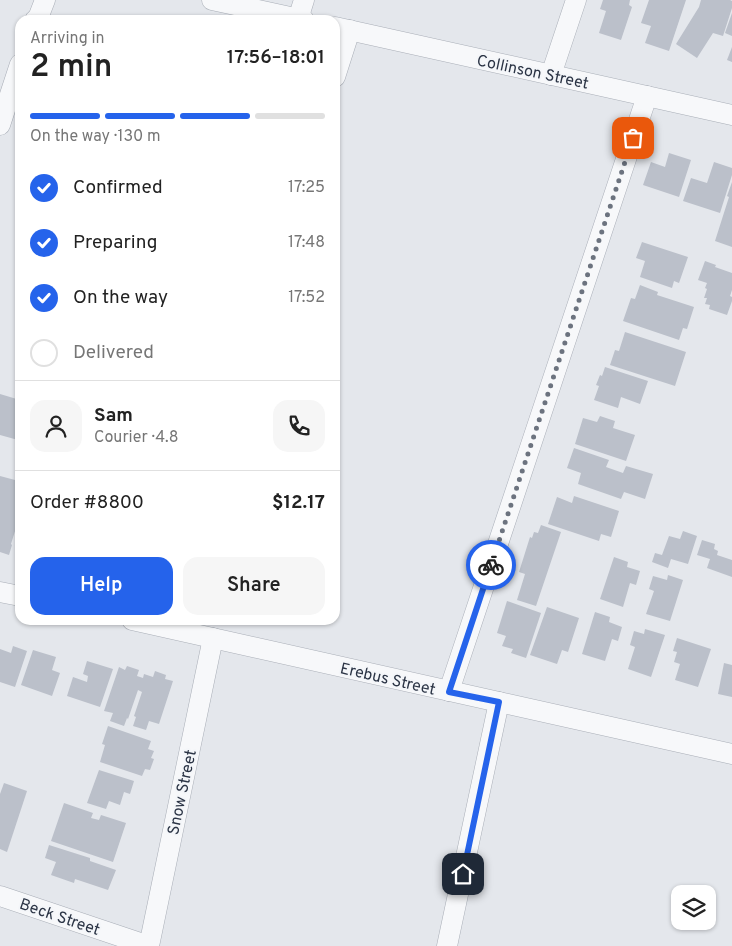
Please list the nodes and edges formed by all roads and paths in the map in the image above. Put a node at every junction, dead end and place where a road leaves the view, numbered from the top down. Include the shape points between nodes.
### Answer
1 (45, 0) edge
2 (212, 0) edge
3 (576, 0) edge
4 (302, 13) edge
5 (39, 15) edge
6 (343, 29) edge
7 (340, 47) edge
8 (551, 75) junction
9 (15, 79) edge
10 (647, 96) junction
11 (732, 115) edge
12 (0, 125) edge
13 (0, 592) edge
14 (15, 595) edge
15 (164, 625) edge
16 (213, 638) junction
17 (449, 692) junction
18 (499, 702) junction
19 (732, 754) edge
20 (0, 896) edge
21 (149, 946) edge
22 (447, 946) edge

1 - 5 street
2 - 4 street
3 - 8 street
6 - 7 street
6 - 8 street, Collinson Street
8 - 10 street, Collinson Street
9 - 12 street
10 - 11 street, Collinson Street
10 - 17 street
13 - 14 street
15 - 16 street, Erebus Street
16 - 17 street, Erebus Street
16 - 21 street, Snow Street
17 - 18 street, Erebus Street
18 - 19 street, Erebus Street
18 - 22 street
20 - 21 street, Beck Street

